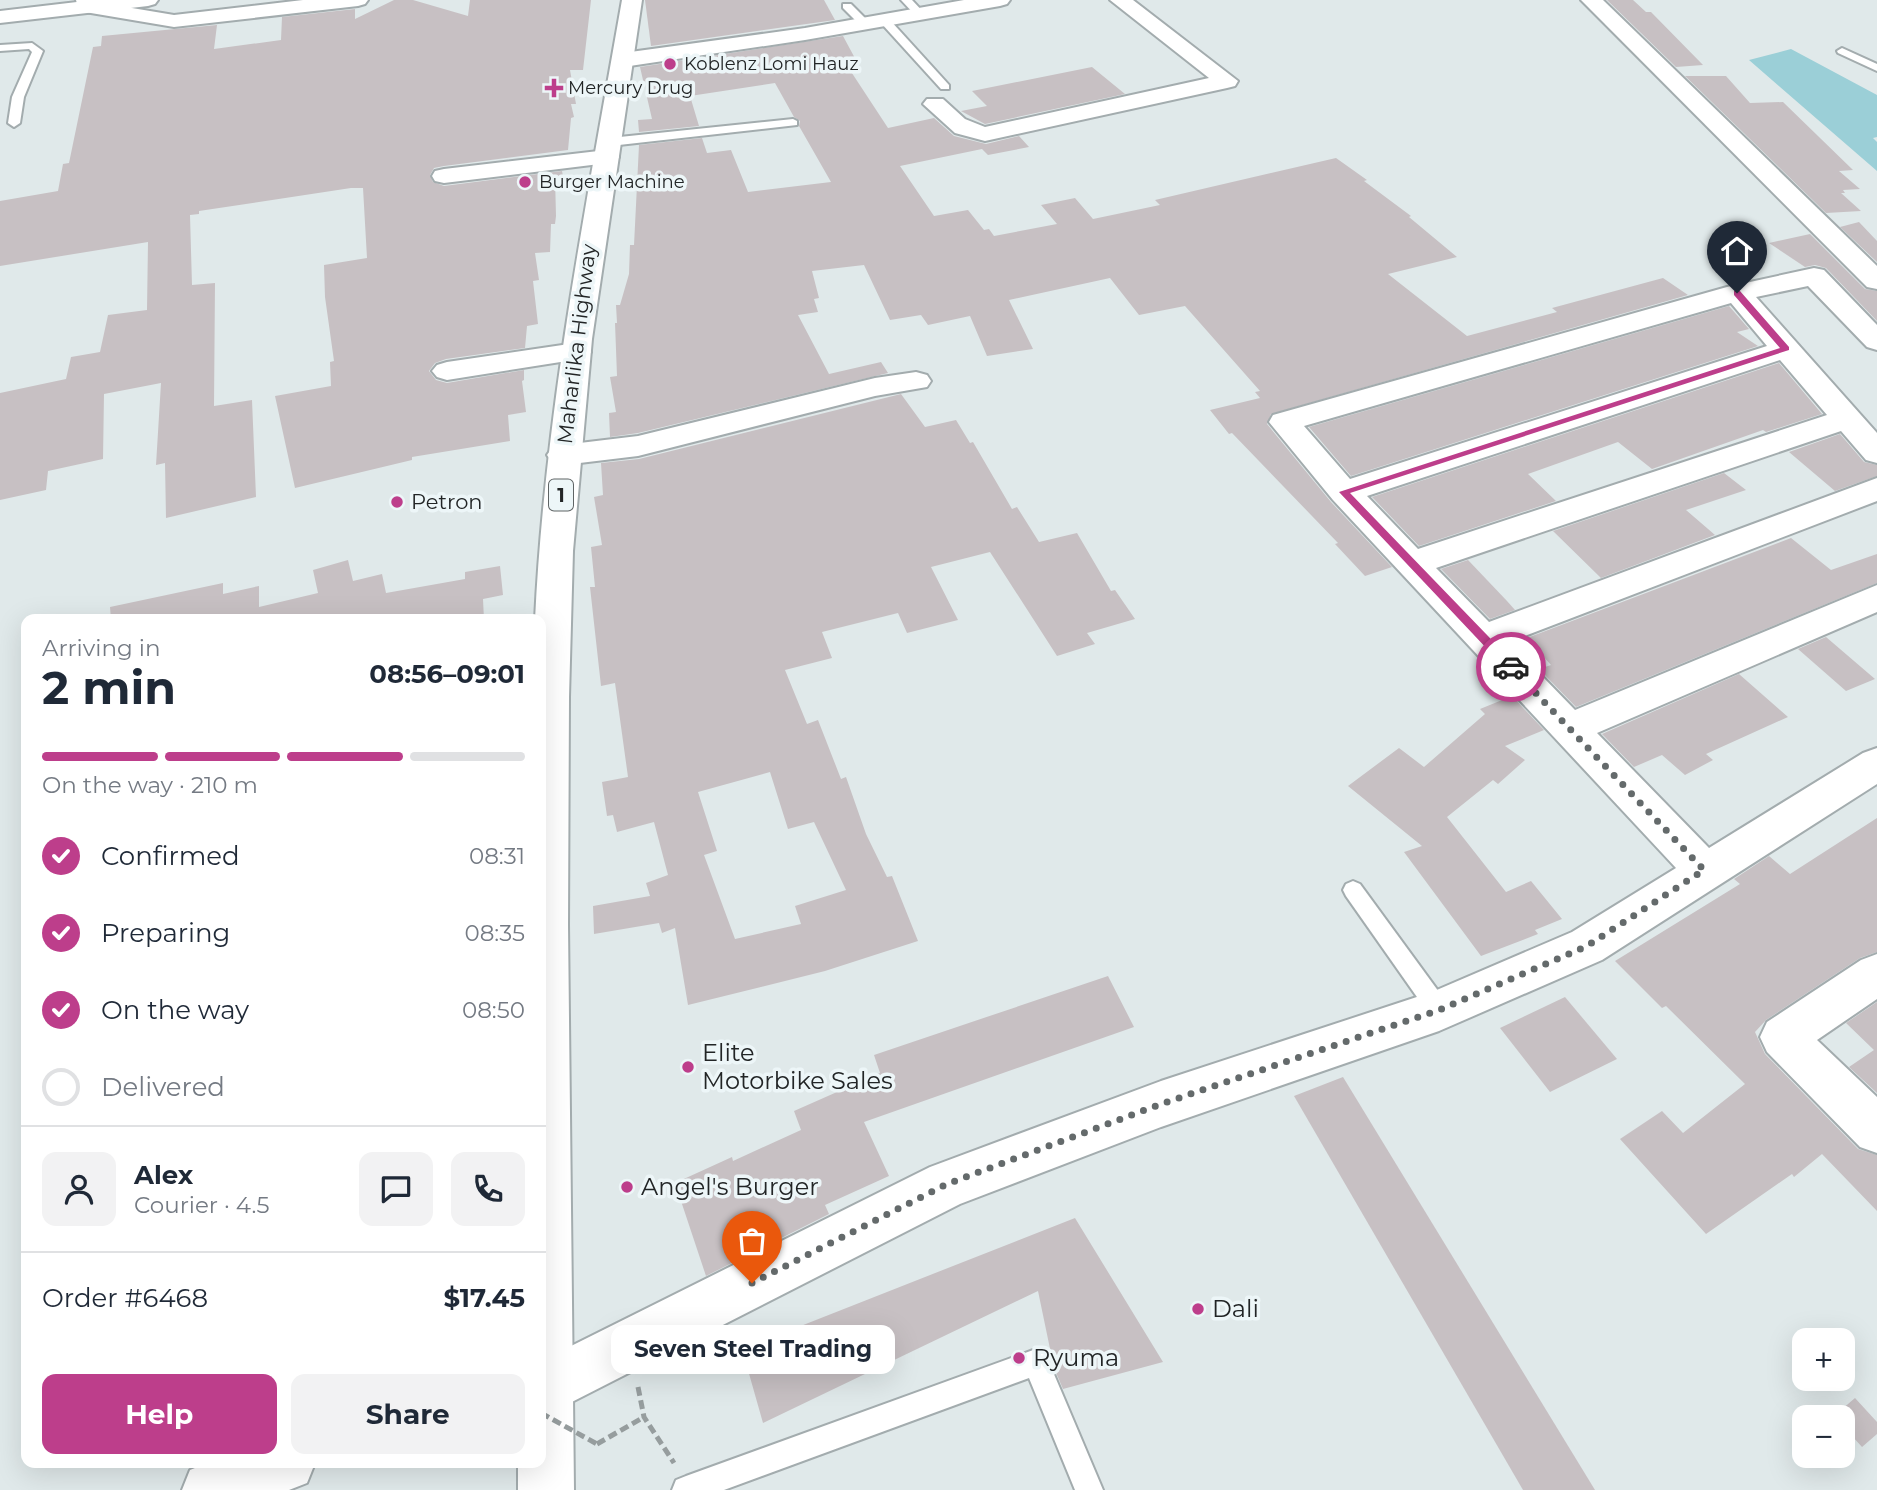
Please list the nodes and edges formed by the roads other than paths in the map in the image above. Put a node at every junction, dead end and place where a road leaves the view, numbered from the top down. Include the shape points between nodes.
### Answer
1 (148, 0) edge
2 (358, 0) edge
3 (632, 0) edge
4 (1000, 0) edge
5 (1121, 0) edge
6 (1591, 0) edge
7 (86, 4) edge
8 (847, 6) dead end
9 (914, 7) edge
10 (0, 17) edge
11 (875, 23) junction
12 (0, 48) edge
13 (1842, 51) dead end
14 (623, 60) junction
15 (1877, 68) edge
16 (940, 95) joint
17 (14, 123) dead end
18 (793, 123) dead end
19 (609, 149) junction
20 (444, 176) dead end
21 (1877, 281) edge
22 (1737, 293) junction
23 (1877, 341) edge
24 (1786, 349) junction
25 (576, 352) junction
26 (447, 371) dead end
27 (916, 381) dead end
28 (1848, 418) junction
29 (1877, 453) edge
30 (563, 455) junction
31 (1877, 489) edge
32 (1344, 492) junction
33 (1413, 563) junction
34 (1877, 598) edge
35 (1483, 638) junction
36 (546, 664) edge
37 (1570, 728) junction
38 (1877, 764) edge
39 (1704, 870) junction
40 (1353, 890) dead end
41 (1877, 974) edge
42 (546, 995) edge
43 (1439, 1010) junction
44 (1877, 1130) edge
45 (546, 1394) edge
46 (545, 1468) edge
47 (269, 1475) edge
48 (688, 1489) edge
49 (210, 1490) edge
50 (546, 1490) edge
51 (1089, 1490) edge

1 - 7 main road
2 - 7 main road via 174,21
3 - 14 main road, Maharlika Highway / 1
4 - 9 main road
5 - 16 main road via 1227,81 985,134 953,122
6 - 21 main road
7 - 10 main road
8 - 11 lane
9 - 11 main road
11 - 14 main road
11 - 16 lane
12 - 17 lane via 32,46 38,51 13,98
13 - 15 lane
14 - 19 main road, Maharlika Highway / 1
18 - 19 lane
19 - 20 main road
19 - 25 main road, Maharlika Highway / 1 via 592,231
22 - 23 main road via 1814,276
22 - 24 main road
22 - 32 main road via 1284,422
24 - 28 main road
24 - 32 main road
25 - 26 main road
25 - 30 main road, Maharlika Highway / 1
27 - 30 main road via 638,446
28 - 29 main road
28 - 33 main road
30 - 36 main road, Maharlika Highway / 1
31 - 35 main road
32 - 33 main road
33 - 35 main road
34 - 37 main road
35 - 37 main road
36 - 42 main road, Maharlika Highway / 1
37 - 39 main road
38 - 39 main road
39 - 43 main road via 1587,946
40 - 43 lane
41 - 44 main road via 1783,1037
43 - 45 main road via 1161,1104 947,1184 630,1345
46 - 50 main road, Maharlika Highway / 1
47 - 49 main road
48 - 51 lane via 1036,1362

